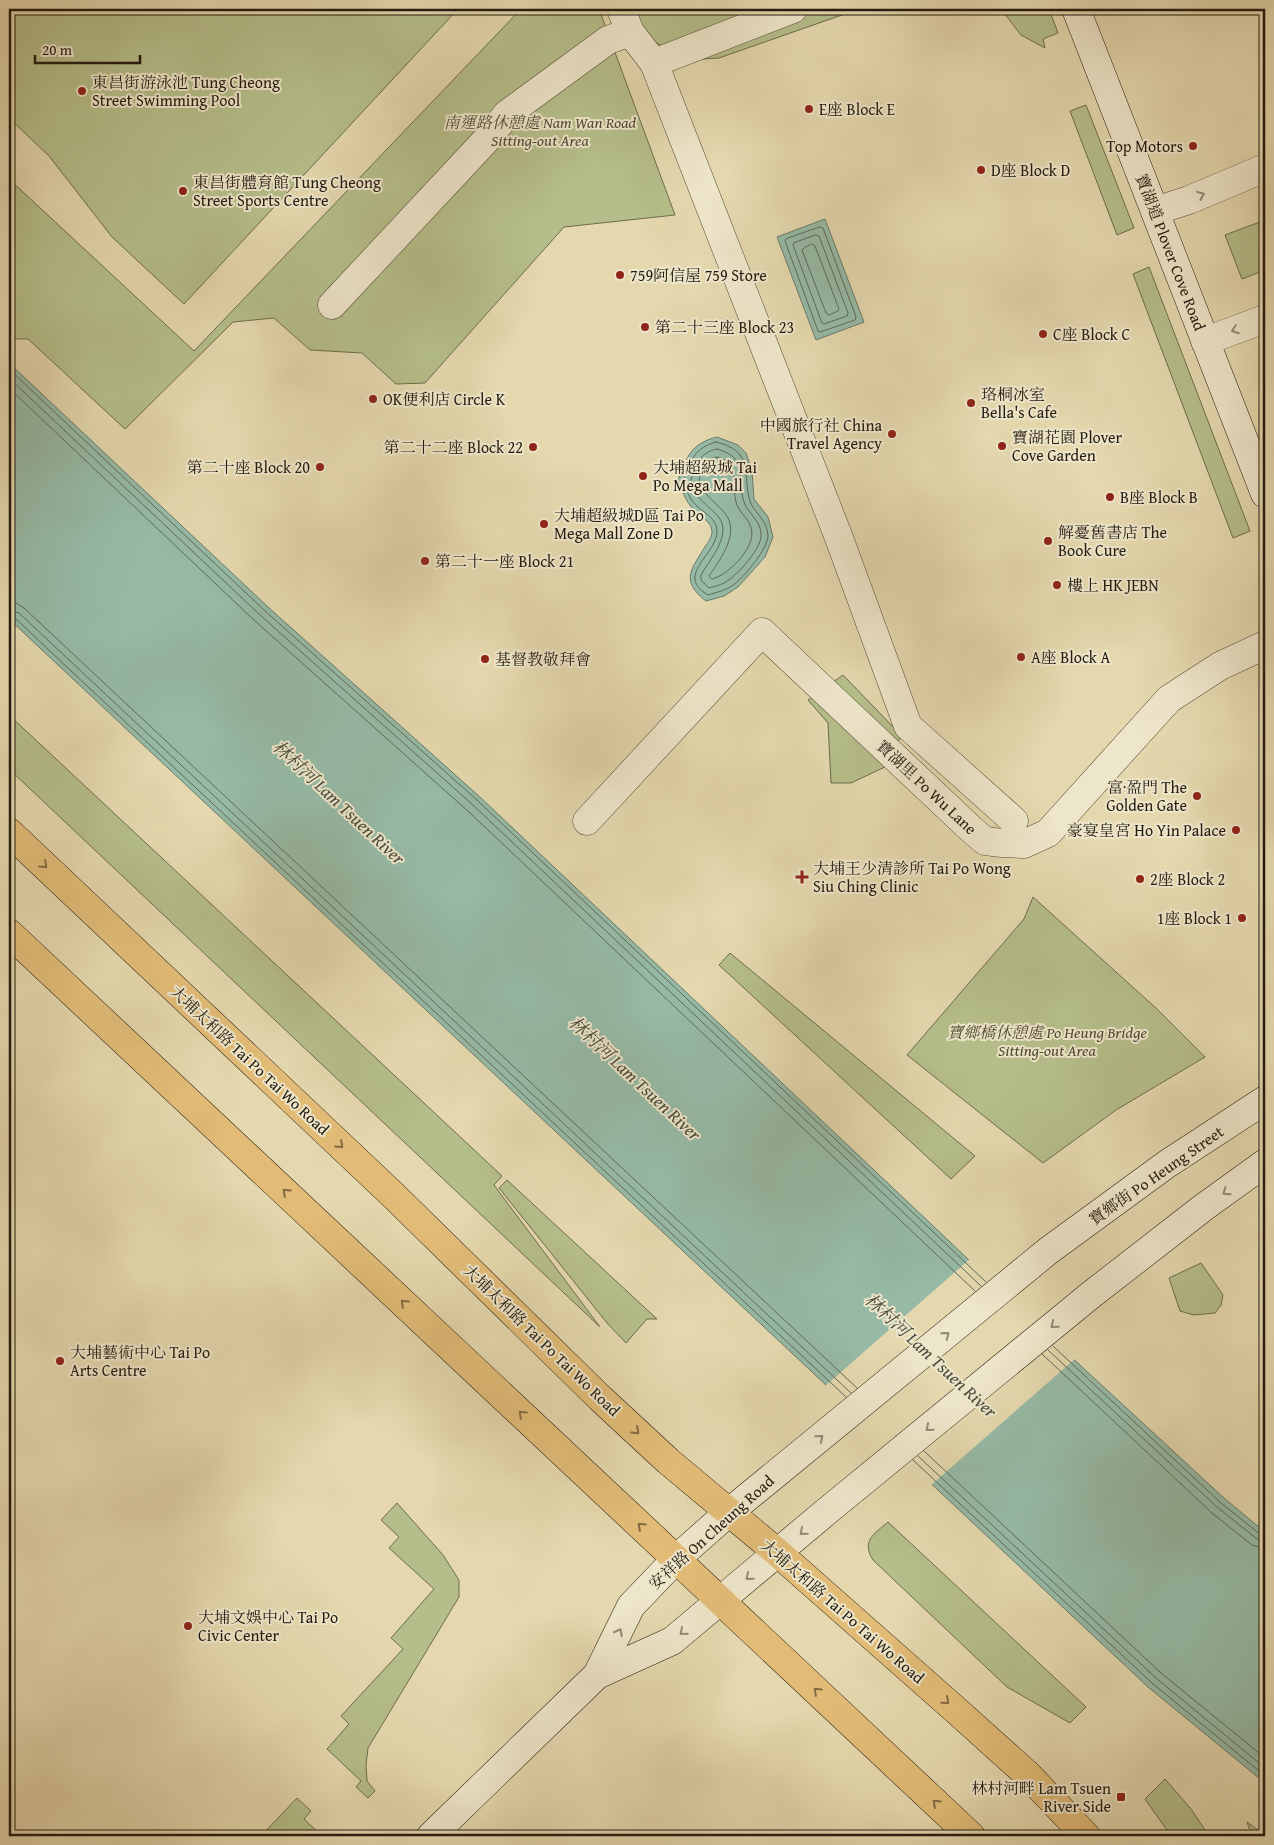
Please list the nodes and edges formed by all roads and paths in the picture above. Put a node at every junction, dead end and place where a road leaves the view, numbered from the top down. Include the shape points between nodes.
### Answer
1 (793, 9) edge
2 (1076, 9) edge
3 (625, 20) edge
4 (654, 62) junction
5 (1265, 168) edge
6 (1155, 211) junction
7 (332, 304) dead end
8 (1265, 318) edge
9 (1205, 341) junction
10 (1265, 494) edge
11 (1265, 645) edge
12 (587, 821) dead end
13 (1014, 821) dead end
14 (9, 832) edge
15 (9, 933) edge
16 (1265, 1100) edge
17 (1265, 1163) edge
18 (782, 1468) joint
19 (728, 1513) junction
20 (778, 1553) junction
21 (676, 1559) junction
22 (720, 1601) junction
23 (597, 1675) junction
24 (431, 1836) edge
25 (971, 1836) edge
26 (1086, 1836) edge

1 - 4 street
2 - 6 street, 寶湖道 Plover Cove Road
3 - 4 street
3 - 7 street via 608,40 507,114
4 - 13 street via 839,538 908,726
6 -> 5 street
6 - 9 street, 寶湖道 Plover Cove Road
8 -> 9 street
9 - 10 street, 寶湖道 Plover Cove Road
11 - 12 street, 寶湖里 Po Wu Lane via 1220,666 1169,699 1048,833 1024,844 1002,844 985,841 972,830 762,632
14 -> 19 main road, 大埔太和路 Tai Po Tai Wo Road via 394,1196 600,1398
21 -> 15 main road
18 -> 16 street, 寶鄉街 Po Heung Street via 1048,1251 1168,1164
17 -> 20 street, 安祥路 On Cheung Road via 1092,1294
18 - 19 street, 安祥路 On Cheung Road
19 - 20 main road, 大埔太和路 Tai Po Tai Wo Road
19 - 21 street, 安祥路 On Cheung Road
20 -> 22 street, 安祥路 On Cheung Road
20 -> 26 main road, 大埔太和路 Tai Po Tai Wo Road via 1028,1775
21 - 22 main road
23 -> 21 street, 安祥路 On Cheung Road via 631,1606
22 -> 23 street, 安祥路 On Cheung Road via 672,1641
25 -> 22 main road
23 - 24 street, 安祥路 On Cheung Road

